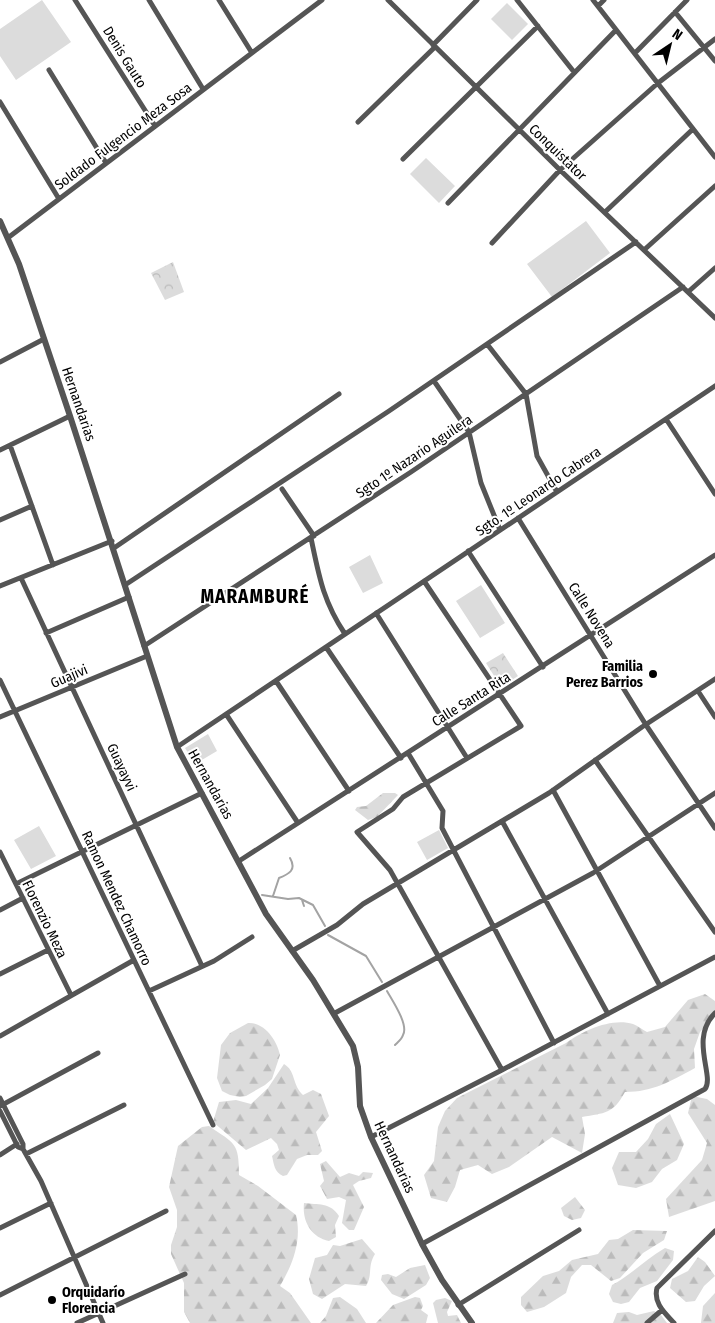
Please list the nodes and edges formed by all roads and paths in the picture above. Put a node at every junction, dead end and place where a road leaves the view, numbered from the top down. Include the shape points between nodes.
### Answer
1 (76, 0) edge
2 (149, 0) edge
3 (219, 0) edge
4 (322, 0) edge
5 (388, 0) edge
6 (477, 0) edge
7 (517, 0) edge
8 (593, 0) edge
9 (604, 0) edge
10 (687, 0) edge
11 (598, 6) junction
12 (675, 12) junction
13 (538, 26) junction
14 (616, 30) junction
15 (715, 39) edge
16 (434, 46) junction
17 (703, 50) junction
18 (252, 52) junction
19 (635, 53) junction
20 (715, 61) edge
21 (49, 70) dead end
22 (574, 72) junction
23 (658, 83) junction
24 (476, 87) junction
25 (203, 89) junction
26 (0, 102) edge
27 (358, 122) dead end
28 (155, 126) junction
29 (693, 128) junction
30 (519, 130) junction
31 (715, 157) edge
32 (403, 160) dead end
33 (106, 163) junction
34 (560, 170) junction
35 (715, 186) edge
36 (59, 199) junction
37 (448, 203) dead end
38 (605, 212) junction
39 (0, 221) edge
40 (9, 237) junction
41 (636, 242) junction
42 (492, 243) dead end
43 (644, 250) junction
44 (715, 268) edge
45 (683, 287) junction
46 (688, 292) junction
47 (715, 318) edge
48 (44, 339) junction
49 (487, 344) junction
50 (0, 362) edge
51 (434, 380) junction
52 (715, 386) edge
53 (338, 394) dead end
54 (526, 394) junction
55 (70, 416) junction
56 (666, 419) junction
57 (469, 432) junction
58 (10, 445) junction
59 (0, 450) edge
60 (282, 489) dead end
61 (557, 492) junction
62 (715, 494) edge
63 (32, 506) junction
64 (518, 518) junction
65 (0, 520) edge
66 (500, 530) junction
67 (312, 537) junction
68 (112, 541) junction
69 (114, 548) junction
70 (468, 552) junction
71 (715, 555) edge
72 (53, 565) junction
73 (21, 578) junction
74 (424, 581) junction
75 (126, 585) junction
76 (0, 586) edge
77 (129, 597) junction
78 (375, 614) junction
79 (46, 633) junction
80 (345, 634) junction
81 (592, 635) junction
82 (144, 646) junction
83 (326, 647) junction
84 (147, 656) junction
85 (543, 667) junction
86 (0, 680) edge
87 (715, 680) edge
88 (276, 681) junction
89 (72, 687) junction
90 (698, 691) junction
91 (500, 694) junction
92 (15, 711) junction
93 (226, 714) junction
94 (0, 717) edge
95 (715, 717) edge
96 (646, 725) junction
97 (448, 727) junction
98 (177, 747) junction
99 (408, 753) junction
100 (401, 758) junction
101 (467, 758) junction
102 (596, 760) junction
103 (426, 783) junction
104 (553, 790) junction
105 (349, 791) junction
106 (202, 793) junction
107 (715, 793) edge
108 (699, 804) junction
109 (502, 821) junction
110 (298, 823) junction
111 (136, 826) junction
112 (715, 828) edge
113 (649, 837) junction
114 (453, 850) junction
115 (0, 852) edge
116 (82, 852) junction
117 (239, 861) junction
118 (597, 871) junction
119 (398, 883) junction
120 (16, 884) junction
121 (23, 898) junction
122 (545, 900) junction
123 (0, 910) edge
124 (494, 927) junction
125 (715, 932) edge
126 (252, 937) dead end
127 (48, 950) junction
128 (292, 951) junction
129 (440, 957) junction
130 (715, 957) edge
131 (134, 960) junction
132 (202, 966) junction
133 (0, 974) edge
134 (660, 986) junction
135 (149, 991) junction
136 (71, 995) junction
137 (715, 1013) edge
138 (335, 1014) junction
139 (608, 1014) junction
140 (0, 1036) edge
141 (554, 1043) junction
142 (98, 1053) dead end
143 (502, 1070) junction
144 (0, 1098) edge
145 (2, 1105) edge
146 (124, 1105) dead end
147 (0, 1111) edge
148 (213, 1125) dead end
149 (371, 1137) junction
150 (17, 1144) junction
151 (23, 1149) junction
152 (26, 1154) junction
153 (0, 1155) edge
154 (51, 1203) junction
155 (166, 1211) dead end
156 (0, 1228) edge
157 (579, 1230) dead end
158 (715, 1231) edge
159 (422, 1244) junction
160 (75, 1257) junction
161 (184, 1274) dead end
162 (0, 1296) edge
163 (458, 1305) junction
164 (662, 1310) junction
165 (98, 1311) junction
166 (77, 1323) edge
167 (103, 1323) edge
168 (472, 1323) edge
169 (647, 1323) edge
170 (674, 1323) edge

1 - 28 street, Denis Gauto
2 - 25 street
3 - 18 street
4 - 18 street, Soldado Fulgencio Meza Sosa
5 - 16 street, Conquistator
6 - 16 street
7 - 13 street
8 - 11 street
9 - 11 street
10 - 12 street
11 - 14 street
12 - 17 street
12 - 19 street
13 - 22 street
13 - 24 street
14 - 19 street
14 - 22 street
15 - 17 street
16 - 24 street, Conquistator
16 - 27 street
17 - 20 street
17 - 23 street
18 - 25 street, Soldado Fulgencio Meza Sosa
19 - 23 street
21 - 33 street
22 - 30 street
23 - 29 street
23 - 34 street
24 - 30 street, Conquistator
24 - 32 street
25 - 28 street, Soldado Fulgencio Meza Sosa
26 - 36 street
28 - 33 street, Soldado Fulgencio Meza Sosa
29 - 31 street
29 - 38 street
30 - 34 street, Conquistator
30 - 37 street
33 - 36 street, Soldado Fulgencio Meza Sosa
34 - 38 street, Conquistator
34 - 42 street
35 - 43 street
36 - 40 street, Soldado Fulgencio Meza Sosa
38 - 41 street, Conquistator
39 - 40 street, Hernandarias
40 - 48 street, Hernandarias
41 - 43 street, Conquistator
41 - 49 street
43 - 45 street, Conquistator
44 - 46 street
45 - 46 street, Conquistator
45 - 54 street, Sgto 1º Nazario Aguilera
46 - 47 street, Conquistator
48 - 50 street
48 - 55 street, Hernandarias
49 - 51 street
49 - 54 street
51 - 57 street
51 - 75 street
52 - 56 street, Sgto. 1º Leonardo Cabrera
53 - 69 street
54 - 57 street, Sgto 1º Nazario Aguilera
54 - 61 street via 537,456
55 - 58 street
55 - 68 street, Hernandarias
56 - 61 street, Sgto. 1º Leonardo Cabrera
56 - 62 street
57 - 66 street via 481,483
57 - 67 street, Sgto 1º Nazario Aguilera
58 - 59 street
58 - 63 street
60 - 67 street
61 - 64 street, Sgto. 1º Leonardo Cabrera
63 - 65 street
63 - 72 street
64 - 66 street, Sgto. 1º Leonardo Cabrera
64 - 81 street, Calle Novena
66 - 70 street, Sgto. 1º Leonardo Cabrera
67 - 80 street via 324,597
67 - 82 street, Sgto 1º Nazario Aguilera
68 - 69 street, Hernandarias
68 - 72 street
69 - 75 street, Hernandarias
70 - 74 street, Sgto. 1º Leonardo Cabrera
70 - 85 street
71 - 81 street, Calle Santa Rita
72 - 73 street
73 - 76 street
73 - 79 street, Guayayvi
74 - 78 street, Sgto. 1º Leonardo Cabrera
74 - 91 street
75 - 77 street, Hernandarias
77 - 79 street
77 - 82 street, Hernandarias
78 - 80 street, Sgto. 1º Leonardo Cabrera
78 - 97 street
79 - 89 street, Guayayvi
80 - 83 street, Sgto. 1º Leonardo Cabrera
81 - 85 street, Calle Santa Rita
81 - 96 street, Calle Novena
82 - 84 street, Hernandarias
83 - 88 street, Sgto. 1º Leonardo Cabrera
83 - 100 street
84 - 89 street, Guajivi
84 - 98 street, Hernandarias
85 - 91 street, Calle Santa Rita
86 - 92 street, Ramon Mendez Chamorro
87 - 90 street
88 - 93 street, Sgto. 1º Leonardo Cabrera
88 - 105 street
89 - 92 street, Guajivi
89 - 111 street, Guayayvi
90 - 95 street
90 - 96 street
91 - 97 street, Calle Santa Rita
91 - 101 street via 520,726
92 - 94 street, Guajivi
92 - 116 street, Ramon Mendez Chamorro
93 - 98 street, Sgto. 1º Leonardo Cabrera
93 - 110 street
96 - 102 street
96 - 108 street, Calle Novena
97 - 99 street, Calle Santa Rita
97 - 101 street
98 - 106 street, Hernandarias
99 - 100 street, Calle Santa Rita
99 - 103 street
100 - 105 street, Calle Santa Rita
101 - 103 street
102 - 104 street
102 - 113 street
103 - 114 street via 443,811 440,824
103 - 119 street via 357,832 385,862
104 - 109 street
104 - 118 street
105 - 110 street, Calle Santa Rita
106 - 111 street
106 - 117 street, Hernandarias
107 - 108 street
108 - 112 street, Calle Novena
108 - 113 street
109 - 114 street
109 - 122 street
110 - 117 street, Calle Santa Rita
111 - 116 street
111 - 132 street, Guayayvi
113 - 118 street
113 - 125 street
114 - 119 street
114 - 124 street
115 - 120 street, Florenzio Meza
116 - 120 street
116 - 131 street, Ramon Mendez Chamorro
117 - 128 street, Hernandarias via 266,914
118 - 122 street
118 - 134 street
119 - 128 street via 363,904 337,926
119 - 129 street
120 - 121 street, Florenzio Meza
121 - 123 street
121 - 127 street, Florenzio Meza
122 - 124 street
122 - 139 street
124 - 129 street
124 - 141 street
126 - 132 street
127 - 133 street
127 - 136 street, Florenzio Meza
128 - 138 street, Hernandarias
129 - 138 street
129 - 143 street
130 - 134 street
131 - 135 street, Ramon Mendez Chamorro
131 - 136 street
132 - 135 street
134 - 139 street
135 - 148 street, Ramon Mendez Chamorro
136 - 140 street
137 - 159 street via 706,1023 704,1032 710,1080 704,1089
138 - 149 street, Hernandarias via 357,1056 358,1099
139 - 141 street
141 - 143 street
142 - 145 street
143 - 149 street
144 - 145 street
145 - 151 street
146 - 152 street
147 - 150 street
149 - 159 street, Hernandarias
150 - 151 street
150 - 153 street
151 - 152 street
152 - 154 street
154 - 156 street
154 - 160 street
155 - 160 street
157 - 163 street
158 - 164 street via 657,1288 656,1299
159 - 163 street, Hernandarias
160 - 162 street
160 - 165 street
161 - 165 street
163 - 168 street, Hernandarias
164 - 169 street
164 - 170 street
165 - 166 street
165 - 167 street

